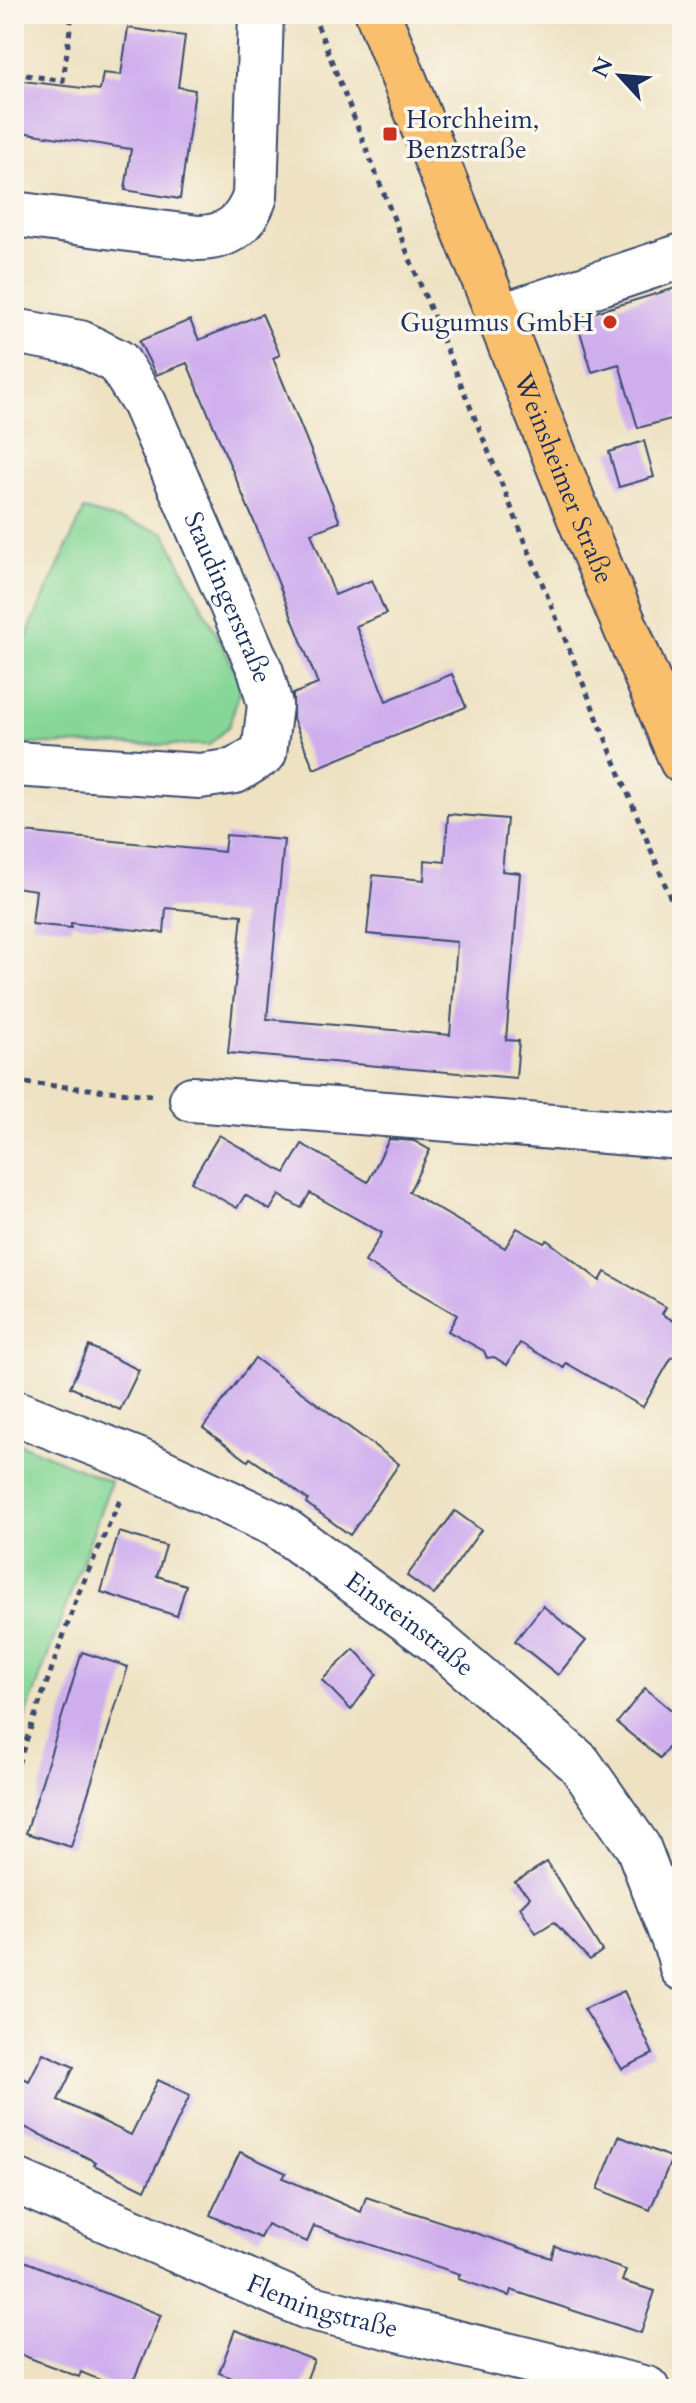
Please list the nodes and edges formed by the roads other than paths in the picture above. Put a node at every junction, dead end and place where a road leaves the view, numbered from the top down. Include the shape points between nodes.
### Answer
1 (261, 14) edge
2 (378, 14) edge
3 (14, 214) edge
4 (682, 256) edge
5 (499, 317) junction
6 (14, 331) edge
7 (682, 761) edge
8 (14, 764) edge
9 (192, 1099) road end
10 (682, 1137) edge
11 (14, 1412) edge
12 (682, 1968) edge
13 (14, 2180) edge
14 (647, 2389) edge

1 - 3 street via 255,196 250,210 229,232 198,238
2 - 5 main road, Weinsheimer Straße
4 - 5 street
5 - 7 main road, Weinsheimer Straße
6 - 8 street, Staudingerstraße via 80,343 118,362 144,403 261,672 270,705 264,753 235,771 200,776
9 - 10 street
11 - 12 street, Einsteinstraße via 137,1460 277,1525 435,1640 579,1763 638,1847
13 - 14 street, Flemingstraße via 308,2307

